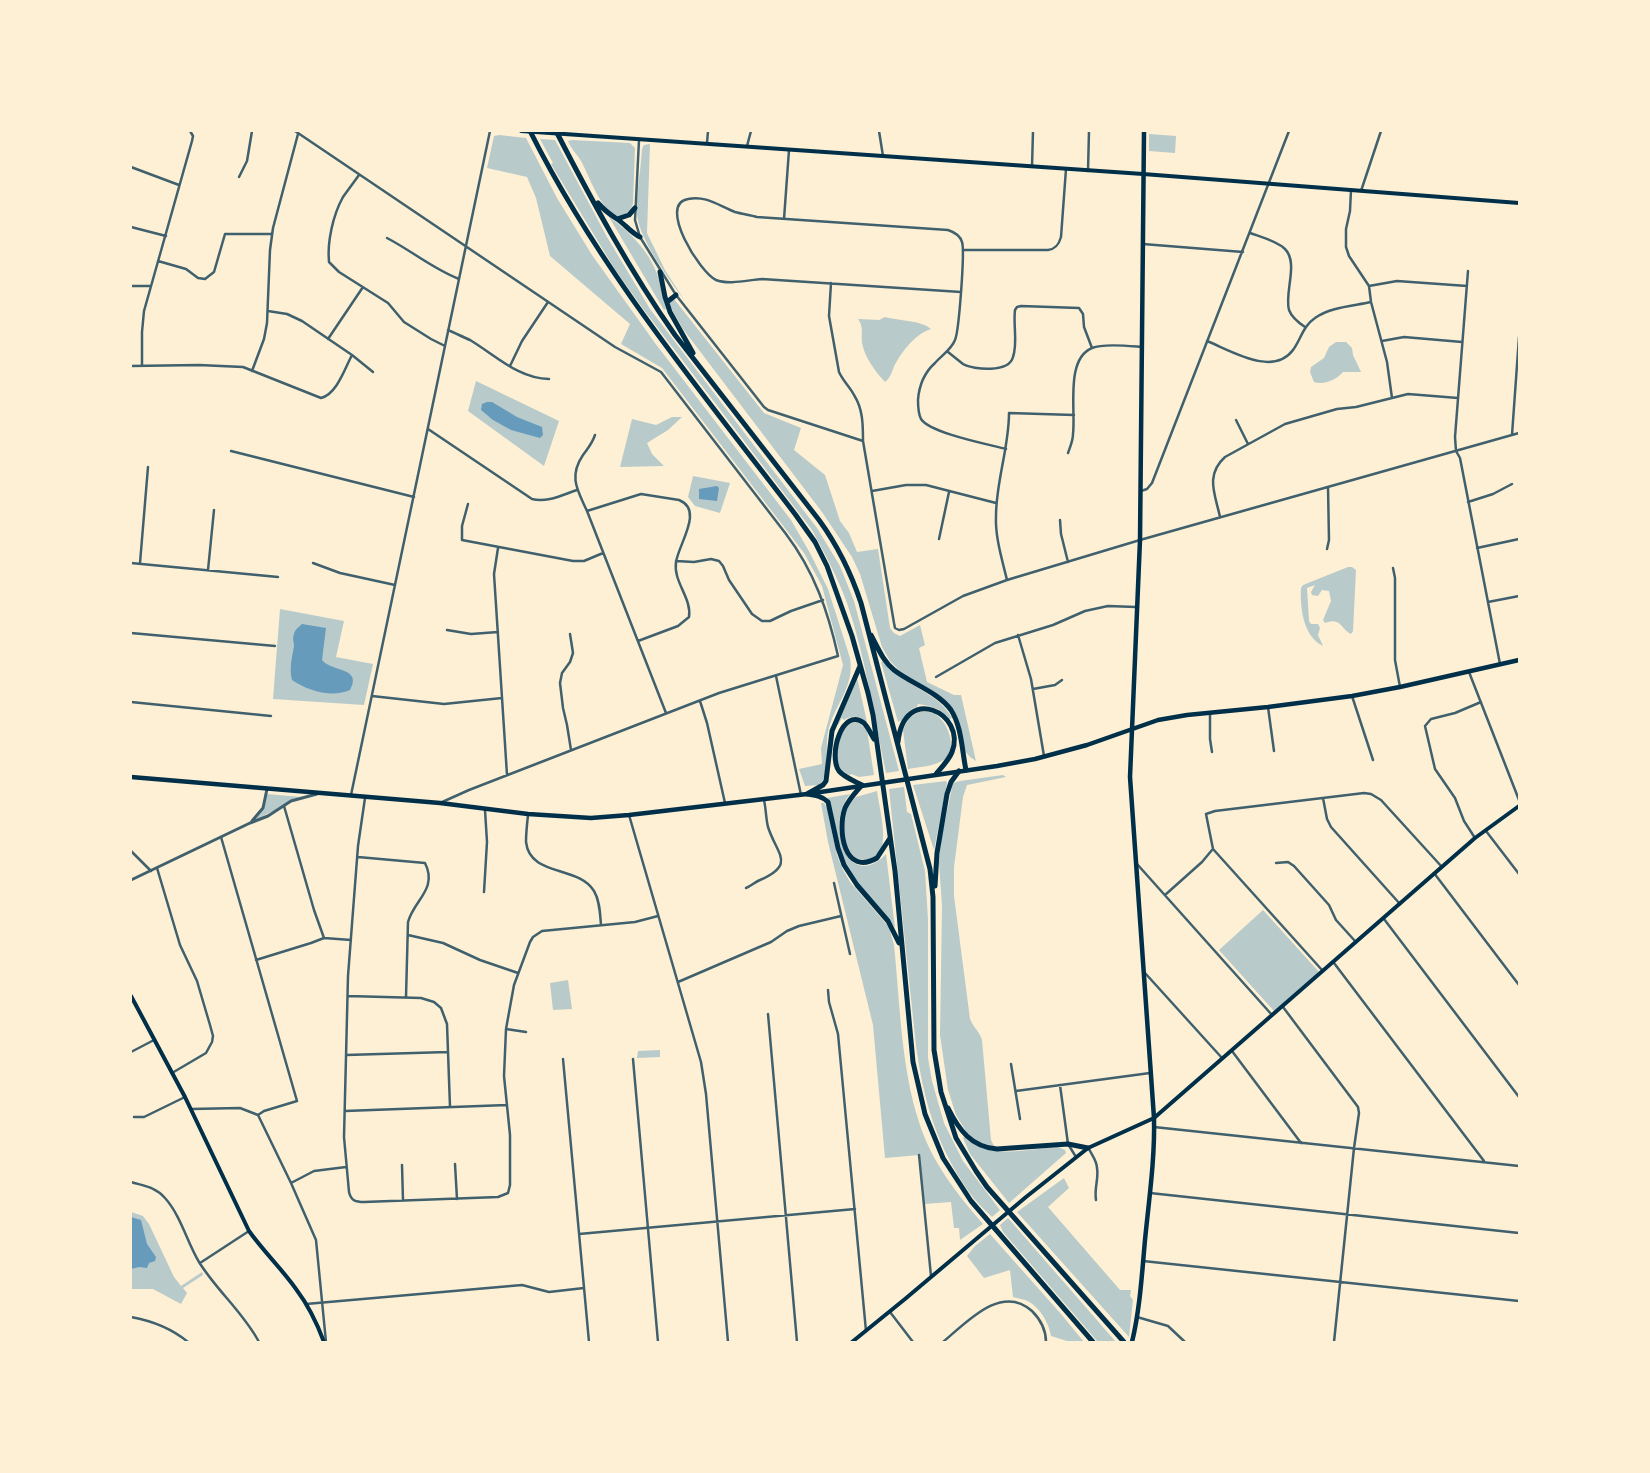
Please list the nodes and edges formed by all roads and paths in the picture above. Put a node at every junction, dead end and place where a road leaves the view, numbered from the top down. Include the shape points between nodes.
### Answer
1 (190, 131) edge
2 (252, 131) edge
3 (490, 131) edge
4 (521, 131) edge
5 (530, 131) edge
6 (556, 131) edge
7 (708, 131) edge
8 (751, 131) edge
9 (879, 131) edge
10 (1033, 131) edge
11 (1089, 131) edge
12 (1144, 131) edge
13 (1288, 131) edge
14 (1381, 131) edge
15 (297, 132) edge
16 (639, 139) junction
17 (707, 143) junction
18 (747, 146) junction
19 (789, 149) junction
20 (883, 156) junction
21 (131, 167) edge
22 (1032, 167) junction
23 (1066, 169) junction
24 (1088, 171) junction
25 (1143, 174) junction
26 (359, 175) junction
27 (240, 177) dead end
28 (1269, 184) junction
29 (180, 185) junction
30 (1351, 190) junction
31 (1360, 191) junction
32 (590, 193) junction
33 (1519, 203) edge
34 (635, 208) junction
35 (617, 219) junction
36 (784, 219) junction
37 (131, 227) edge
38 (1250, 233) junction
39 (272, 234) junction
40 (166, 236) junction
41 (640, 237) junction
42 (388, 238) dead end
43 (1143, 244) junction
44 (466, 246) junction
45 (963, 250) junction
46 (1243, 252) junction
47 (158, 261) junction
48 (1468, 270) dead end
49 (660, 272) junction
50 (459, 279) junction
51 (831, 283) junction
52 (131, 286) edge
53 (151, 286) junction
54 (1369, 286) junction
55 (1467, 286) junction
56 (363, 287) junction
57 (960, 292) junction
58 (676, 295) junction
59 (548, 302) junction
60 (667, 302) junction
61 (1371, 302) junction
62 (268, 311) junction
63 (1305, 327) junction
64 (448, 330) junction
65 (1519, 337) edge
66 (328, 339) junction
67 (1208, 341) junction
68 (1382, 341) junction
69 (1462, 342) junction
70 (445, 346) junction
71 (1142, 347) junction
72 (1092, 348) junction
73 (948, 352) junction
74 (352, 355) junction
75 (131, 366) edge
76 (142, 366) junction
77 (510, 366) junction
78 (700, 366) junction
79 (252, 371) junction
80 (373, 372) dead end
81 (550, 379) dead end
82 (1392, 398) junction
83 (1458, 398) junction
84 (1074, 415) junction
85 (1236, 420) dead end
86 (428, 429) junction
87 (1519, 433) edge
88 (1512, 435) junction
89 (595, 436) dead end
90 (863, 441) junction
91 (1248, 444) junction
92 (1006, 449) junction
93 (231, 451) dead end
94 (1456, 451) junction
95 (1068, 453) dead end
96 (148, 467) dead end
97 (1512, 484) dead end
98 (1328, 487) junction
99 (577, 490) junction
100 (872, 490) junction
101 (1140, 491) junction
102 (949, 492) junction
103 (414, 497) junction
104 (1468, 502) junction
105 (996, 503) junction
106 (468, 504) dead end
107 (214, 510) dead end
108 (587, 511) junction
109 (1220, 517) junction
110 (1060, 520) dead end
111 (939, 539) dead end
112 (1140, 540) junction
113 (1519, 540) edge
114 (498, 548) junction
115 (1477, 548) junction
116 (1327, 549) dead end
117 (603, 552) junction
118 (676, 561) junction
119 (1068, 562) junction
120 (131, 563) edge
121 (140, 563) junction
122 (313, 563) dead end
123 (1392, 568) dead end
124 (208, 570) junction
125 (278, 577) dead end
126 (1007, 580) junction
127 (395, 585) junction
128 (1519, 596) edge
129 (823, 600) junction
130 (1488, 602) junction
131 (1136, 607) junction
132 (867, 626) junction
133 (447, 630) dead end
134 (498, 632) junction
135 (131, 633) edge
136 (570, 634) dead end
137 (1018, 635) junction
138 (638, 641) junction
139 (275, 646) dead end
140 (1519, 660) edge
141 (1500, 664) junction
142 (860, 666) junction
143 (1469, 672) junction
144 (776, 676) junction
145 (936, 677) dead end
146 (1062, 680) dead end
147 (1400, 687) junction
148 (1033, 689) junction
149 (372, 696) junction
150 (1352, 696) junction
151 (502, 698) junction
152 (700, 701) junction
153 (131, 702) edge
154 (1481, 702) junction
155 (1268, 707) junction
156 (666, 713) junction
157 (1210, 713) junction
158 (270, 716) dead end
159 (1132, 729) junction
160 (876, 744) junction
161 (898, 747) junction
162 (571, 750) junction
163 (1274, 751) dead end
164 (1212, 752) dead end
165 (1044, 756) junction
166 (1374, 760) dead end
167 (963, 771) junction
168 (936, 774) junction
169 (507, 775) junction
170 (131, 777) edge
171 (862, 785) junction
172 (267, 789) junction
173 (318, 794) junction
174 (804, 794) junction
175 (351, 796) junction
176 (365, 798) junction
177 (764, 798) junction
178 (1323, 798) junction
179 (1519, 800) edge
180 (440, 803) junction
181 (725, 803) junction
182 (284, 806) junction
183 (1519, 806) edge
184 (485, 810) junction
185 (528, 814) junction
186 (629, 815) junction
187 (250, 823) junction
188 (1486, 831) junction
189 (221, 837) junction
190 (890, 837) junction
191 (1475, 838) junction
192 (1213, 849) junction
193 (131, 851) edge
194 (357, 857) junction
195 (1135, 861) junction
196 (1276, 863) dead end
197 (1442, 867) junction
198 (157, 868) junction
199 (151, 871) junction
200 (1434, 874) junction
201 (1519, 874) edge
202 (131, 880) edge
203 (834, 883) dead end
204 (746, 888) dead end
205 (484, 892) dead end
206 (1164, 895) junction
207 (1400, 904) junction
208 (658, 916) junction
209 (841, 916) junction
210 (1384, 918) junction
211 (601, 925) junction
212 (934, 926) junction
213 (408, 936) junction
214 (324, 938) junction
215 (351, 940) junction
216 (1356, 942) junction
217 (901, 946) junction
218 (850, 954) dead end
219 (256, 960) junction
220 (1334, 963) junction
221 (1143, 972) junction
222 (1324, 972) junction
223 (518, 973) junction
224 (678, 982) junction
225 (1519, 985) edge
226 (828, 990) dead end
227 (131, 996) edge
228 (348, 996) junction
229 (406, 997) junction
230 (1282, 1007) junction
231 (768, 1014) dead end
232 (1273, 1016) junction
233 (506, 1029) junction
234 (526, 1032) dead end
235 (155, 1040) junction
236 (1232, 1051) junction
237 (131, 1052) edge
238 (448, 1052) junction
239 (346, 1055) junction
240 (563, 1059) dead end
241 (633, 1059) dead end
242 (1223, 1059) junction
243 (1011, 1064) dead end
244 (172, 1073) junction
245 (1150, 1073) junction
246 (1060, 1085) junction
247 (1016, 1091) junction
248 (941, 1092) junction
249 (185, 1097) junction
250 (1519, 1097) edge
251 (507, 1105) junction
252 (450, 1107) junction
253 (191, 1110) junction
254 (345, 1111) junction
255 (258, 1115) junction
256 (134, 1116) dead end
257 (1154, 1118) junction
258 (1020, 1119) dead end
259 (1154, 1127) junction
260 (1301, 1143) junction
261 (1068, 1144) junction
262 (1088, 1148) junction
263 (1354, 1148) junction
264 (919, 1155) dead end
265 (1076, 1157) junction
266 (1484, 1161) junction
267 (455, 1164) dead end
268 (402, 1165) dead end
269 (1519, 1166) edge
270 (346, 1167) junction
271 (131, 1182) edge
272 (291, 1183) junction
273 (1150, 1193) junction
274 (457, 1199) junction
275 (403, 1200) junction
276 (1096, 1200) dead end
277 (855, 1209) junction
278 (1348, 1215) junction
279 (786, 1216) junction
280 (717, 1222) junction
281 (648, 1228) junction
282 (249, 1231) junction
283 (1519, 1233) edge
284 (579, 1234) junction
285 (1143, 1261) junction
286 (200, 1263) junction
287 (931, 1278) junction
288 (1340, 1282) junction
289 (584, 1288) junction
290 (1519, 1301) edge
291 (321, 1303) junction
292 (306, 1304) junction
293 (890, 1312) junction
294 (131, 1317) edge
295 (1137, 1317) junction
296 (866, 1331) junction
297 (188, 1342) edge
298 (259, 1342) edge
299 (325, 1342) edge
300 (589, 1342) edge
301 (658, 1342) edge
302 (728, 1342) edge
303 (798, 1342) edge
304 (852, 1342) edge
305 (913, 1342) edge
306 (942, 1342) edge
307 (1046, 1342) edge
308 (1093, 1342) edge
309 (1124, 1342) edge
310 (1132, 1342) edge
311 (1185, 1342) edge
312 (1334, 1342) edge

1 - 29 street via 193,136
2 - 27 street via 248,161
3 - 44 street
4 - 16 main road
5 - 142 highway via 582,224 643,315 814,542 837,590
6 - 32 highway
7 - 17 street
8 - 18 street
9 - 20 street
10 - 22 street
11 - 24 street
12 - 25 main road
13 - 28 street
14 - 31 street
15 - 26 street
15 - 39 street
16 - 17 main road
16 - 34 street
17 - 18 main road
18 - 19 main road
19 - 20 main road
19 - 36 street
20 - 22 main road
21 - 29 street
22 - 23 main road
23 - 24 main road
23 - 45 street via 1061,237 1055,248
24 - 25 main road
25 - 28 main road
25 - 43 main road
26 - 44 street
26 - 56 street via 338,208 328,255 334,267
28 - 30 main road
28 - 38 street
29 - 40 street
30 - 31 main road
30 - 54 street via 1346,247
31 - 33 main road
32 - 35 highway via 606,212
32 - 78 highway via 654,305
34 - 35 highway via 629,216
34 - 41 street
35 - 41 highway
36 - 45 street via 948,230 959,237
36 - 51 street via 745,215 709,200 689,198 679,205 678,213 685,241 701,268 714,279 735,282 762,278
37 - 40 street
38 - 46 street
38 - 63 street via 1280,245 1290,256 1288,303 1296,320
39 - 47 street via 225,234 217,266 205,279
39 - 62 street
40 - 47 street
41 - 49 street
42 - 50 street via 445,274
43 - 46 street
43 - 71 main road
44 - 50 street
44 - 59 street
45 - 57 street
46 - 67 street
47 - 53 street
48 - 55 street
49 - 58 street
49 - 60 highway
50 - 64 street
51 - 57 street
51 - 90 street via 829,316 839,372 860,406
52 - 53 street
53 - 76 street via 143,320
54 - 55 street via 1397,281
54 - 61 street
55 - 69 street
56 - 66 street
56 - 70 street via 388,303 404,322
57 - 73 street via 958,332
58 - 60 highway
58 - 90 street via 764,407
59 - 77 street
59 - 129 street via 621,351 660,372 793,543
60 - 78 highway
61 - 63 street via 1319,315
61 - 68 street
62 - 66 street via 293,316
62 - 79 street via 264,339
63 - 67 street via 1293,350 1274,362 1259,362
64 - 70 street
64 - 77 street
65 - 88 street
66 - 74 street
67 - 101 street via 1152,483
68 - 69 street via 1404,337
68 - 82 street
69 - 83 street
70 - 86 street
71 - 72 street
71 - 101 main road
72 - 73 street via 1079,308 1021,306 1015,310 1014,357 1007,365 974,367
72 - 84 street via 1084,353 1076,367
73 - 92 street via 931,367 922,382 918,405 921,419 938,430
74 - 79 street via 332,392 321,398
74 - 80 street
75 - 76 street
76 - 79 street via 232,366
77 - 81 street via 536,379
78 - 132 highway via 830,535 852,576
82 - 83 street via 1412,394
82 - 91 street via 1337,408 1285,424
83 - 94 street
84 - 92 street via 1010,413
84 - 95 street
85 - 91 street
86 - 99 street via 532,499 550,500
86 - 103 street
87 - 88 street
88 - 94 street
89 - 99 street via 577,466
90 - 100 street
91 - 109 street via 1225,457 1214,468 1212,479
92 - 105 street
93 - 103 street
94 - 98 street
94 - 104 street
96 - 121 street
97 - 104 street
98 - 109 street
98 - 116 street
99 - 108 street
100 - 102 street via 916,484
100 - 126 street via 894,626 898,630 963,596
101 - 112 main road
102 - 105 street
102 - 111 street
103 - 127 street
104 - 115 street
105 - 126 street via 997,533
106 - 114 street via 462,540
107 - 124 street
108 - 117 street
108 - 118 street via 642,494 684,503 690,508 690,516
109 - 112 street
110 - 119 street
112 - 119 street
112 - 131 main road
113 - 115 street
114 - 117 street via 577,562
114 - 134 street via 494,574
115 - 130 street
117 - 138 street
118 - 129 street via 718,561 752,614 762,621 770,621
118 - 138 street via 676,575 689,608 689,617 678,626
119 - 126 street
120 - 121 street
121 - 124 street
122 - 127 street via 340,573
123 - 147 street via 1395,578 1395,660
124 - 125 street
127 - 149 street
128 - 130 street
129 - 144 street via 838,656
130 - 141 street
131 - 137 street via 1092,609
131 - 159 main road
132 - 161 highway
132 - 167 highway via 884,660 893,670 940,699 950,710 957,726
133 - 134 street via 471,634
134 - 151 street
135 - 139 street
136 - 162 street via 573,654 560,683
137 - 145 street via 986,648
137 - 148 street
138 - 156 street
140 - 141 main road
141 - 143 main road
142 - 160 highway
142 - 174 highway via 832,731 826,781
143 - 147 main road
143 - 154 street
144 - 152 street
144 - 174 street
146 - 148 street via 1055,685
147 - 150 main road
148 - 165 street
149 - 151 street via 444,704
149 - 175 street
150 - 155 main road
150 - 166 street
151 - 169 street
152 - 156 street
152 - 181 street
153 - 158 street
154 - 179 street
154 - 191 street via 1436,717 1425,726 1435,769 1455,798
155 - 157 main road
155 - 163 street
156 - 162 street
157 - 159 main road via 1158,720
157 - 164 street
159 - 165 main road
159 - 195 main road via 1130,789
160 - 171 highway via 865,724 859,720 844,725 838,738 835,759 838,768 844,776
160 - 190 highway
161 - 168 highway via 902,726 910,714 921,709 939,712 950,727 954,744 950,757
161 - 212 highway via 930,869
162 - 169 street
165 - 167 main road
167 - 168 main road
167 - 212 highway via 949,787 939,842
168 - 171 main road
169 - 180 street
170 - 172 main road
171 - 174 main road
171 - 190 highway via 844,810 842,832 848,854 859,861 873,860 881,854
172 - 173 main road
172 - 187 street via 263,808
173 - 175 main road
173 - 182 street
174 - 177 main road
174 - 217 highway via 825,798 828,802 844,865 888,921
175 - 176 main road
176 - 180 main road
176 - 194 street
177 - 181 main road
177 - 204 street via 768,827 781,856 781,864 777,872
178 - 192 street via 1206,814
178 - 197 street via 1364,793 1375,796
178 - 207 street via 1331,827
180 - 184 main road
181 - 186 main road
182 - 187 street
182 - 214 street
183 - 188 main road
184 - 185 main road
184 - 205 street
185 - 186 main road via 591,818
185 - 211 street via 526,840 530,852 544,865 577,876 590,885 598,899
186 - 208 street
187 - 189 street
188 - 191 main road
188 - 201 street
189 - 198 street
189 - 219 street
190 - 217 highway
191 - 197 main road
192 - 206 street
192 - 222 street
193 - 199 street
194 - 213 street via 425,863 429,871 428,886 411,912
194 - 215 street
195 - 206 street
195 - 221 main road
196 - 216 street via 1288,862 1294,866 1330,905 1336,920
197 - 200 main road
198 - 199 street
198 - 244 street via 180,945 197,981 212,1036 206,1053
199 - 202 street
200 - 207 main road
200 - 225 street
203 - 209 street
206 - 232 street
207 - 210 main road
208 - 211 street
208 - 224 street
209 - 218 street
209 - 224 street via 799,926 771,942
210 - 216 main road
210 - 250 street
211 - 223 street via 539,932 530,942
212 - 248 highway via 934,1050
213 - 223 street via 443,943
213 - 229 street
214 - 215 street
214 - 219 street
215 - 228 street
216 - 220 main road
217 - 308 highway via 916,1080 924,1114 937,1145 971,1201
219 - 255 street via 297,1101
220 - 222 main road
220 - 266 street
221 - 242 street
221 - 245 main road
222 - 230 main road
223 - 233 street
224 - 280 street via 701,1062
226 - 277 street via 838,1034
227 - 235 main road
228 - 229 street
228 - 239 street
229 - 238 street via 426,999 441,1008 447,1024
230 - 232 main road
230 - 263 street via 1358,1107
231 - 279 street
232 - 236 main road
233 - 234 street
233 - 251 street
235 - 237 street
235 - 244 main road
236 - 242 main road
236 - 260 street
238 - 239 street
238 - 252 street
239 - 254 street
240 - 284 street
241 - 281 street
242 - 257 main road
243 - 247 street
244 - 249 main road
245 - 246 street
245 - 257 main road
246 - 247 street
246 - 261 street
247 - 258 street
248 - 261 highway via 961,1131 979,1145 997,1149
248 - 309 highway via 956,1138 976,1171
249 - 253 main road
249 - 256 street via 144,1116
251 - 252 street
251 - 274 street via 510,1135 508,1193 498,1197
252 - 254 street
253 - 255 street via 240,1108
253 - 282 main road
254 - 270 street
255 - 272 street
257 - 259 main road
257 - 262 main road
259 - 260 street
259 - 273 main road
260 - 263 street
261 - 262 highway
261 - 265 street
262 - 265 main road
262 - 276 street via 1098,1169 1094,1189
263 - 266 street
263 - 278 street
264 - 287 street
265 - 287 main road
266 - 269 street
267 - 274 street
268 - 275 street
270 - 272 street via 314,1171
270 - 275 street via 350,1197 354,1201
271 - 286 street via 154,1188 165,1197
272 - 291 street via 316,1240
273 - 278 street
273 - 285 main road
274 - 275 street
277 - 279 street
277 - 296 street
278 - 283 street
278 - 288 street
279 - 280 street
279 - 303 street
280 - 281 street
280 - 302 street
281 - 284 street
281 - 301 street
282 - 286 street
282 - 292 main road
284 - 289 street
285 - 288 street
285 - 295 main road
286 - 298 street
287 - 293 main road
288 - 290 street
288 - 312 street
289 - 291 street via 546,1291 522,1285
289 - 300 street
291 - 292 street
291 - 299 street
292 - 299 main road
293 - 296 main road
293 - 305 street
294 - 297 street via 164,1326
295 - 310 main road
295 - 311 street via 1168,1326
296 - 304 main road
306 - 307 street via 993,1304 1004,1302 1029,1308 1043,1327

